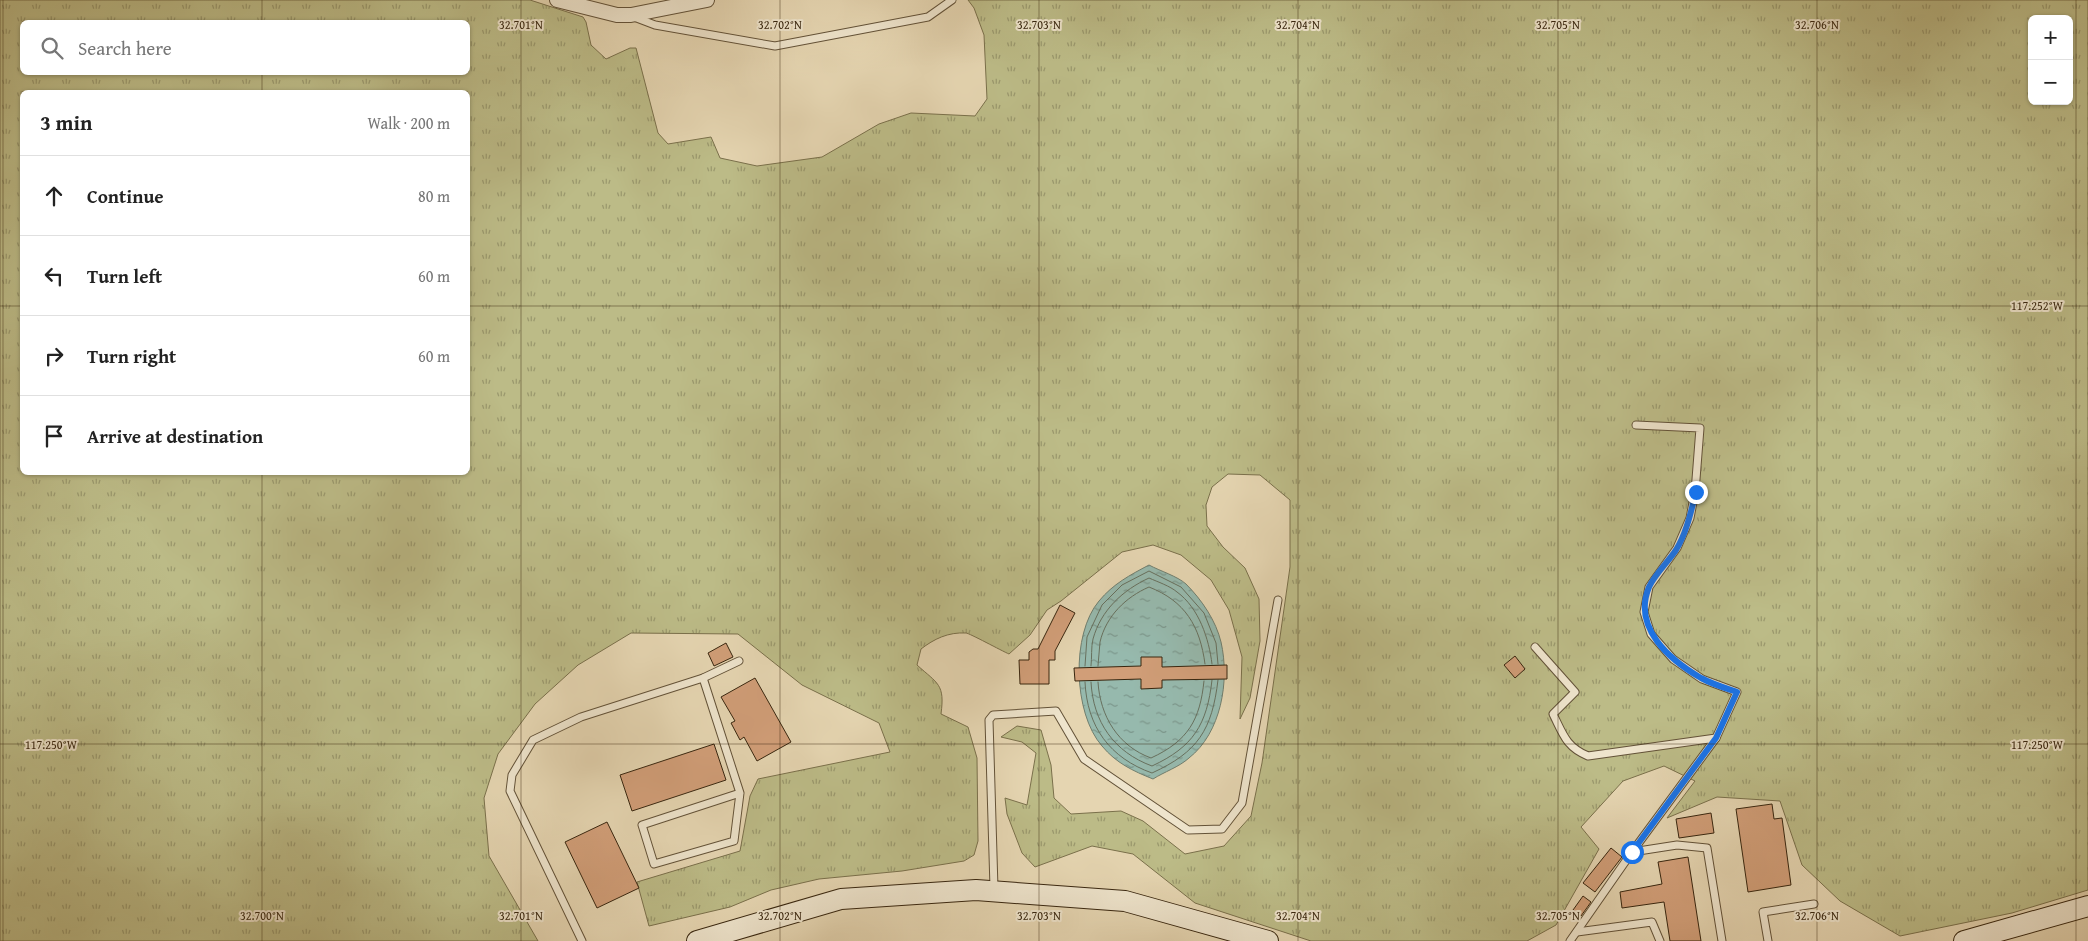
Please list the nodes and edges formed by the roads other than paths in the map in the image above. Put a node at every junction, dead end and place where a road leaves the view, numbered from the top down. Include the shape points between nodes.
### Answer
1 (557, 0) edge
2 (708, 0) edge
3 (952, 0) edge
4 (631, 15) junction
5 (1636, 425) dead end
6 (1278, 600) dead end
7 (1535, 647) dead end
8 (739, 661) dead end
9 (703, 678) junction
10 (1716, 738) junction
11 (740, 792) junction
12 (1632, 852) junction
13 (994, 891) junction
14 (1814, 904) dead end
15 (2088, 906) edge
16 (1577, 932) junction
17 (582, 941) edge
18 (697, 941) edge
19 (1268, 941) edge
20 (1570, 941) edge
21 (1660, 941) edge
22 (1722, 941) edge
23 (1768, 941) edge
24 (1964, 941) edge

1 - 4 street via 617,15
2 - 4 street
3 - 4 lane via 928,17 775,46 655,25
5 - 10 lane via 1700,428 1696,492 1690,518 1677,548 1649,587 1644,612 1651,634 1673,659 1702,679 1737,692
6 - 13 lane via 1242,803 1222,829 1188,830 1084,759 1056,711 993,715 989,720
7 - 10 lane via 1575,692 1553,714 1575,751 1588,756
8 - 9 lane
9 - 11 lane
9 - 17 lane via 581,717 533,740 512,775 510,791
10 - 12 lane
11 - 11 lane via 734,841 654,864 642,825
12 - 16 lane
12 - 22 lane via 1677,845 1707,848
13 - 18 main road via 841,899
13 - 19 main road via 1125,901
14 - 23 lane via 1763,912
15 - 24 main road
16 - 20 lane
16 - 21 lane via 1652,922

